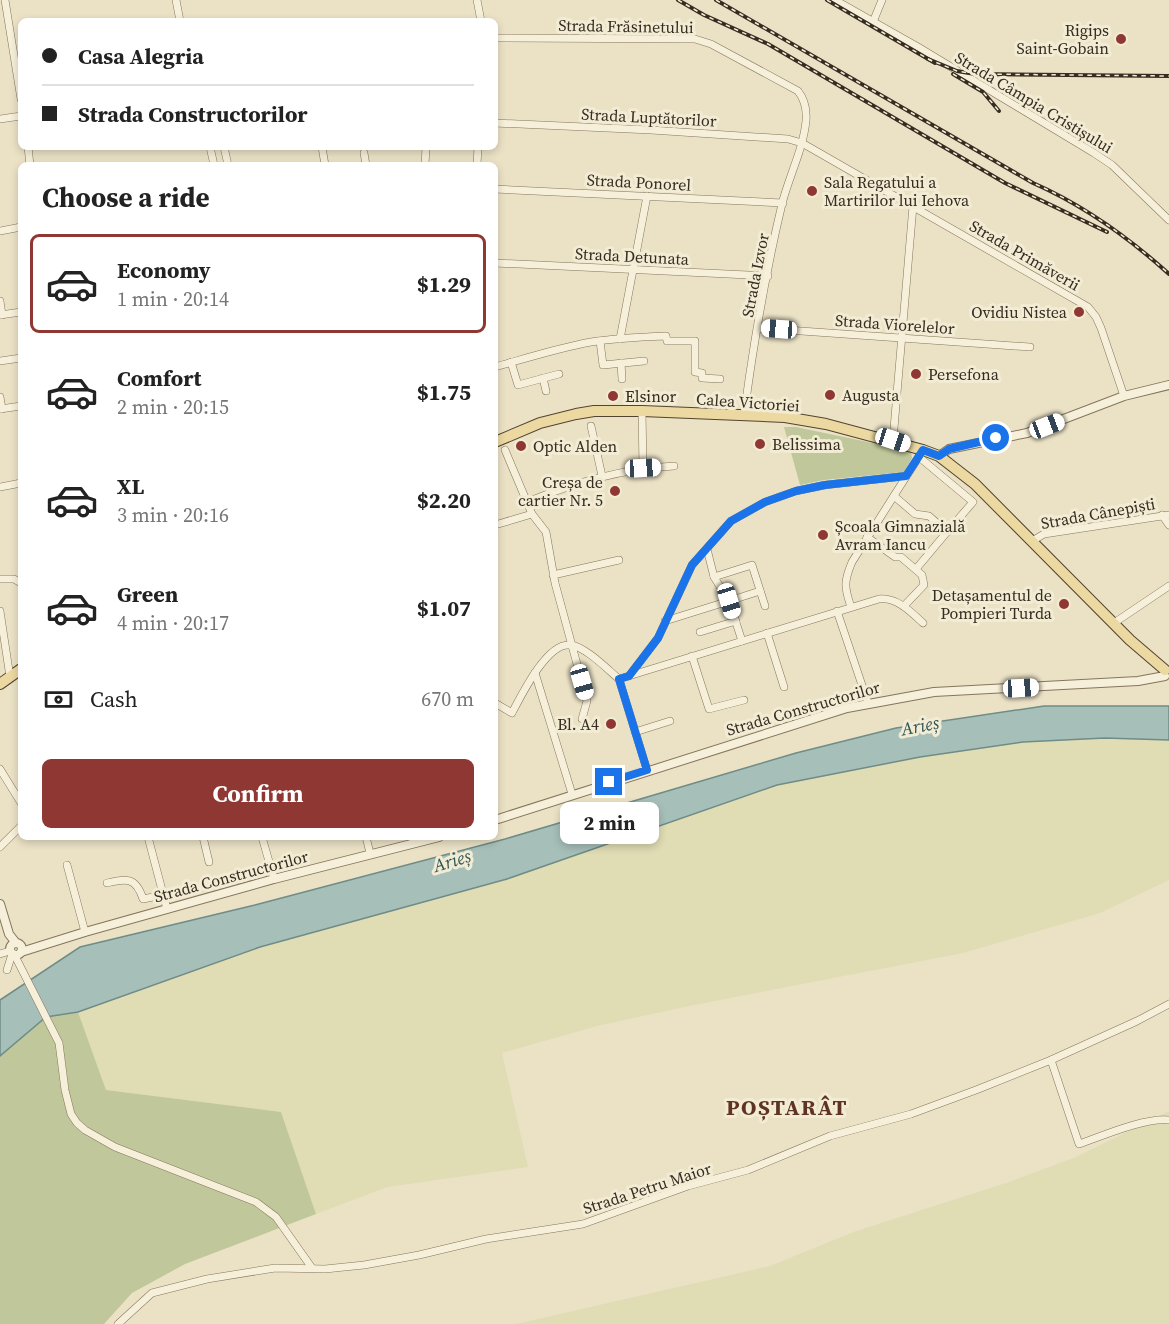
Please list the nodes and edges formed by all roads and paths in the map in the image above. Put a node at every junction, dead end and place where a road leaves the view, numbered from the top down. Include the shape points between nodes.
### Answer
1 (5, 0) edge
2 (176, 0) edge
3 (477, 0) edge
4 (835, 0) edge
5 (882, 0) edge
6 (179, 18) edge
7 (480, 18) edge
8 (873, 22) junction
9 (498, 38) edge
10 (18, 59) edge
11 (18, 116) edge
12 (0, 119) edge
13 (498, 123) edge
14 (802, 143) junction
15 (364, 153) dead end
16 (366, 162) edge
17 (498, 189) edge
18 (647, 196) junction
19 (783, 203) junction
20 (913, 206) junction
21 (1169, 220) edge
22 (18, 228) edge
23 (0, 231) edge
24 (498, 263) edge
25 (633, 269) junction
26 (768, 276) junction
27 (0, 301) edge
28 (18, 312) edge
29 (1, 315) edge
30 (758, 328) junction
31 (902, 338) junction
32 (620, 339) junction
33 (600, 341) junction
34 (1030, 346) dead end
35 (18, 358) edge
36 (0, 361) edge
37 (645, 361) dead end
38 (511, 362) junction
39 (621, 363) junction
40 (498, 366) edge
41 (559, 374) dead end
42 (543, 378) junction
43 (622, 379) dead end
44 (720, 379) dead end
45 (1169, 385) edge
46 (546, 391) dead end
47 (1124, 396) junction
48 (0, 397) edge
49 (18, 406) edge
50 (1, 409) edge
51 (642, 411) junction
52 (744, 415) junction
53 (591, 426) dead end
54 (498, 440) edge
55 (893, 440) junction
56 (505, 450) dead end
57 (921, 453) junction
58 (939, 456) junction
59 (674, 466) dead end
60 (643, 468) junction
61 (602, 476) junction
62 (906, 476) junction
63 (18, 484) edge
64 (0, 487) edge
65 (894, 496) junction
66 (527, 502) junction
67 (532, 514) junction
68 (1166, 515) edge
69 (498, 524) edge
70 (1169, 525) edge
71 (947, 532) junction
72 (867, 537) junction
73 (1032, 541) junction
74 (706, 549) junction
75 (619, 560) dead end
76 (916, 569) junction
77 (554, 575) junction
78 (714, 577) junction
79 (0, 579) edge
80 (18, 581) edge
81 (1169, 586) edge
82 (760, 591) junction
83 (729, 601) junction
84 (765, 606) dead end
85 (904, 606) junction
86 (850, 607) junction
87 (0, 611) edge
88 (837, 611) junction
89 (665, 621) junction
90 (736, 621) junction
91 (924, 623) dead end
92 (1114, 623) junction
93 (700, 632) dead end
94 (767, 633) junction
95 (742, 640) junction
96 (571, 645) junction
97 (692, 656) junction
98 (18, 671) edge
99 (534, 673) junction
100 (1167, 673) edge
101 (629, 676) junction
102 (10, 677) junction
103 (619, 679) junction
104 (0, 684) edge
105 (784, 687) dead end
106 (744, 700) dead end
107 (868, 703) junction
108 (498, 705) edge
109 (582, 719) dead end
110 (670, 721) dead end
111 (635, 732) junction
112 (0, 769) edge
113 (647, 770) junction
114 (572, 795) junction
115 (18, 798) edge
116 (498, 819) edge
117 (18, 829) edge
118 (149, 840) edge
119 (204, 840) edge
120 (263, 840) edge
121 (367, 840) edge
122 (414, 841) edge
123 (0, 847) edge
124 (370, 853) junction
125 (209, 862) dead end
126 (67, 865) dead end
127 (274, 879) junction
128 (107, 883) dead end
129 (163, 895) junction
130 (0, 904) edge
131 (167, 909) junction
132 (85, 932) junction
133 (15, 949) junction
134 (0, 954) edge
135 (7, 970) dead end
136 (1169, 1004) edge
137 (1051, 1060) junction
138 (1169, 1120) edge
139 (312, 1268) junction
140 (118, 1324) edge

1 - 10 street
2 - 6 street
3 - 7 street
4 - 8 street, Strada Câmpia Cristișului
5 - 8 street
8 - 21 street, Strada Câmpia Cristișului via 1112,165
9 - 14 street, Strada Frăsinetului via 695,39 711,44 798,91 806,107
11 - 12 street
13 - 14 street, Strada Luptătorilor via 651,130
14 - 19 street, Strada Izvor
14 - 20 street, Strada Primăverii
15 - 16 street
17 - 18 street, Strada Ponorel
18 - 19 street, Strada Ponorel
18 - 25 street
19 - 26 street, Strada Izvor
20 - 31 street
20 - 47 street, Strada Primăverii via 1088,307 1101,328
22 - 23 street
24 - 25 street, Strada Detunata
25 - 26 street, Strada Detunata
25 - 32 street
26 - 30 street, Strada Izvor
27 - 29 street
28 - 29 street
30 - 31 street, Strada Viorelelor
30 - 52 street, Strada Izvor
31 - 34 street, Strada Viorelelor
31 - 55 street
32 - 33 street
32 - 44 street via 666,336 667,341 695,341 695,372 702,373 702,378
33 - 38 street
33 - 39 street via 603,365
35 - 36 street
37 - 39 street
38 - 40 street
38 - 42 street via 518,385
39 - 43 street
41 - 42 street
42 - 46 street
45 - 47 street
47 - 58 street via 1027,433 962,445
48 - 50 street
49 - 50 street
51 - 52 main road, Calea Victoriei
51 - 54 main road, Calea Victoriei via 576,414
51 - 60 street
52 - 55 main road, Calea Victoriei via 795,418
53 - 61 street
55 - 57 main road, Calea Victoriei
56 - 66 street
57 - 58 main road, Calea Victoriei
57 - 62 street
57 - 71 street via 973,501
58 - 73 main road, Calea Victoriei via 975,484
59 - 60 street
60 - 61 street
61 - 66 street
62 - 65 street
62 - 74 street via 825,485 771,500 731,521
63 - 64 street
65 - 71 street via 915,514 929,516
65 - 72 street
66 - 67 street
67 - 69 street
67 - 77 street via 546,532
68 - 70 street
68 - 73 street, Strada Cânepiști via 1044,534
71 - 76 street
72 - 76 street
72 - 86 street via 846,575
73 - 92 main road, Calea Victoriei
74 - 78 street
74 - 89 street via 692,565
75 - 77 street
76 - 85 street via 924,585
77 - 96 street
78 - 82 street via 752,565
78 - 83 street
79 - 80 street
81 - 92 street
82 - 83 street
82 - 84 street
83 - 89 street
83 - 90 street
85 - 86 street via 884,598
85 - 91 street
86 - 88 street
87 - 102 street
88 - 94 street
88 - 107 street
89 - 101 street via 658,638
90 - 93 street
90 - 95 street
92 - 100 main road, Calea Victoriei
94 - 95 street
94 - 105 street
95 - 97 street
96 - 99 street via 559,648
96 - 103 street
96 - 109 street via 587,701
97 - 101 street
97 - 106 street via 709,709
98 - 102 main road
99 - 108 street via 512,713
99 - 114 street
100 - 107 street, Strada Constructorilor via 1138,681 934,692
101 - 103 street
102 - 104 main road
103 - 111 street
107 - 113 street, Strada Constructorilor
110 - 111 street
111 - 113 street
112 - 115 street
113 - 114 street, Strada Constructorilor
114 - 116 street, Strada Constructorilor
117 - 123 street
118 - 129 street
119 - 125 street
120 - 127 street
121 - 124 street
122 - 124 street, Strada Constructorilor
124 - 127 street, Strada Constructorilor
126 - 132 street
127 - 131 street, Strada Constructorilor
128 - 129 street via 130,880 143,899
129 - 131 street
130 - 133 street
131 - 132 street, Strada Constructorilor
132 - 133 street, Strada Constructorilor
133 - 134 street
133 - 135 street
133 - 139 street via 21,969 59,1043 65,1090 76,1123 115,1147 261,1206 276,1217
136 - 137 street, Strada Petru Maior
137 - 138 street via 1079,1144 1122,1128
137 - 139 street, Strada Petru Maior via 911,1114 830,1136 748,1170 688,1186 583,1224 486,1239 364,1265
139 - 140 street, Strada Petru Maior via 239,1272 152,1293

